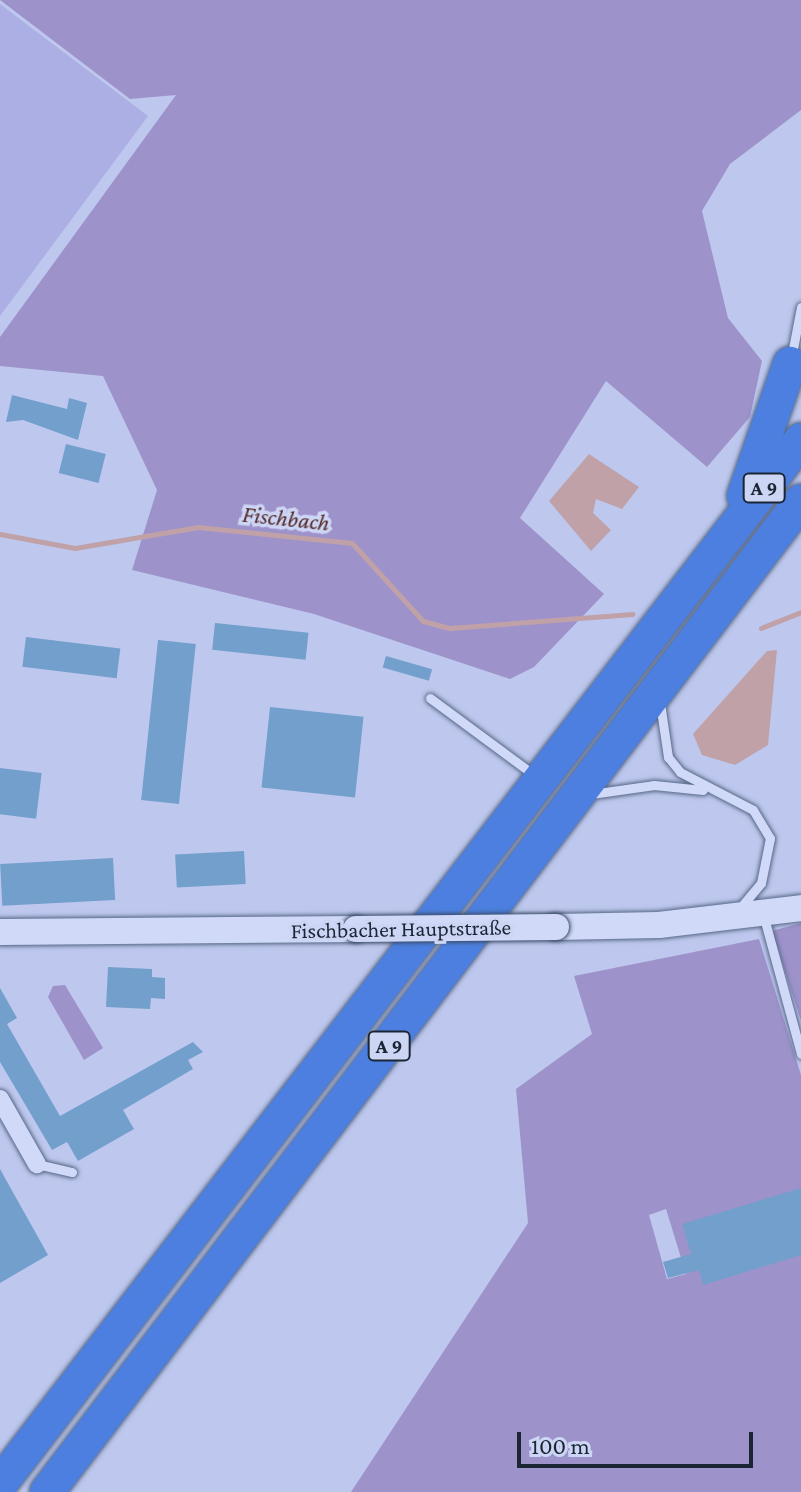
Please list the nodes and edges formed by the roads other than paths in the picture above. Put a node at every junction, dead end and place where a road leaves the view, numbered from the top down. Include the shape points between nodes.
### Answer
1 (801, 307) edge
2 (790, 364) joint
3 (801, 440) edge
4 (801, 501) edge
5 (726, 537) junction
6 (801, 544) edge
7 (727, 597) junction
8 (659, 691) junction
9 (430, 698) dead end
10 (539, 780) junction
11 (703, 790) junction
12 (579, 796) junction
13 (801, 908) edge
14 (763, 914) junction
15 (725, 919) junction
16 (0, 932) edge
17 (801, 1054) edge
18 (0, 1099) edge
19 (37, 1164) joint
20 (72, 1172) dead end
21 (0, 1484) edge
22 (47, 1492) edge

1 - 2 lane
2 - 5 highway
3 - 5 highway, A 9
4 - 7 highway, A 9
5 - 10 highway, A 9
6 - 7 highway
7 - 8 highway, A 9
8 - 11 lane via 668,757
8 - 12 highway, A 9
9 - 10 lane
10 - 21 highway, A 9
11 - 12 lane via 635,786
11 - 15 lane via 753,810 770,838 761,883
12 - 22 highway, A 9
13 - 14 main road, Fischbacher Hauptstraße
14 - 15 main road, Fischbacher Hauptstraße
14 - 17 lane
15 - 16 main road, Fischbacher Hauptstraße, bridge via 556,927
18 - 19 street
19 - 20 lane

